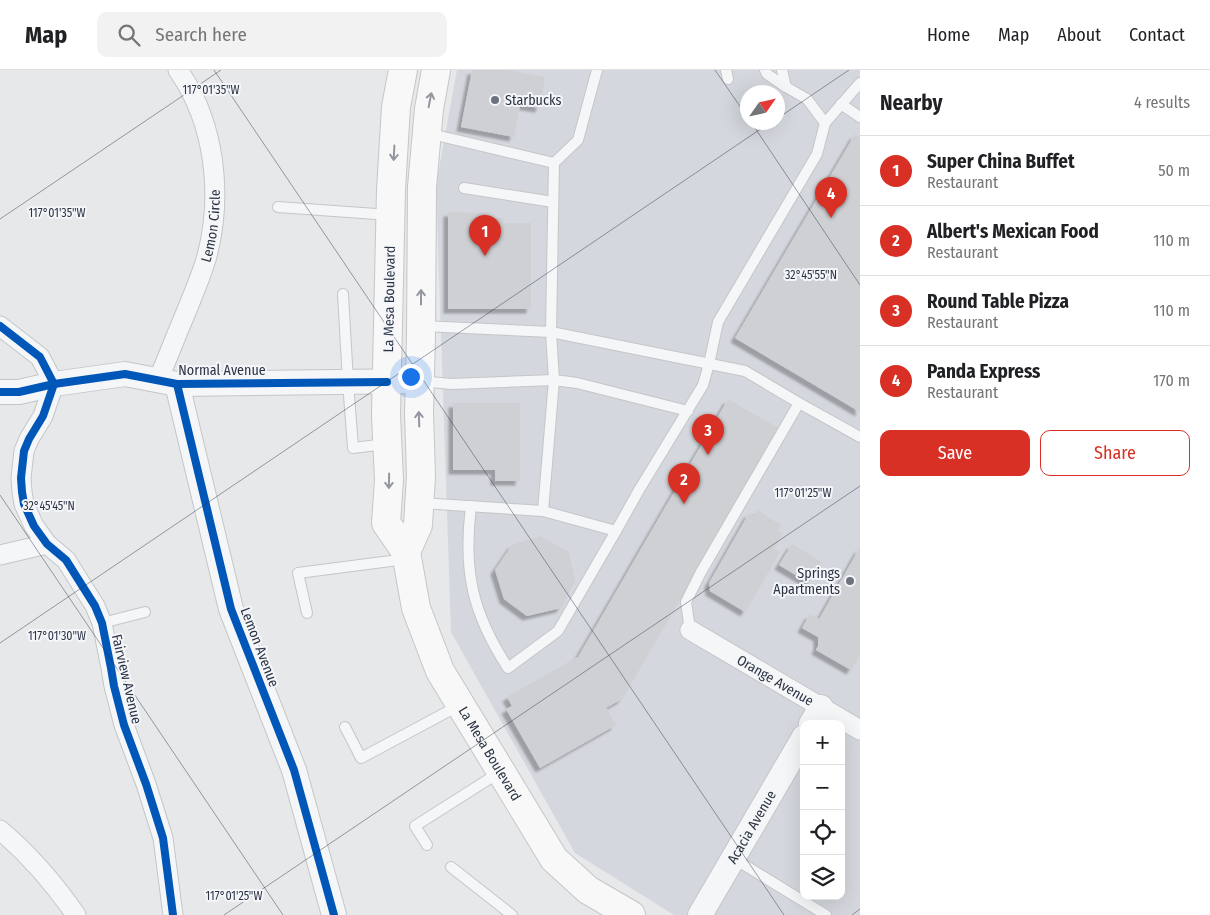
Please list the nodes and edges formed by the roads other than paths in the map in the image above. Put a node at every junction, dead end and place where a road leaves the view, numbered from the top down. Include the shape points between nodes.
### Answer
1 (178, 70) edge
2 (402, 70) edge
3 (436, 70) edge
4 (598, 70) edge
5 (765, 70) edge
6 (782, 70) edge
7 (860, 82) edge
8 (786, 87) junction
9 (841, 104) junction
10 (860, 118) edge
11 (825, 123) junction
12 (426, 133) junction
13 (554, 163) junction
14 (464, 188) dead end
15 (553, 202) junction
16 (278, 207) dead end
17 (391, 216) junction
18 (343, 294) dead end
19 (0, 326) edge
20 (421, 326) junction
21 (551, 332) junction
22 (709, 364) junction
23 (554, 380) junction
24 (420, 381) junction
25 (167, 382) junction
26 (348, 382) junction
27 (387, 382) junction
28 (54, 384) junction
29 (0, 392) edge
30 (799, 403) junction
31 (688, 412) junction
32 (860, 437) edge
33 (387, 444) junction
34 (419, 503) junction
35 (471, 506) junction
36 (543, 511) junction
37 (616, 532) junction
38 (47, 544) junction
39 (0, 555) edge
40 (406, 555) junction
41 (145, 612) dead end
42 (307, 613) dead end
43 (102, 623) junction
44 (690, 630) joint
45 (461, 704) junction
46 (816, 715) edge
47 (345, 727) dead end
48 (860, 730) edge
49 (800, 744) edge
50 (501, 771) junction
51 (0, 830) edge
52 (427, 845) dead end
53 (733, 858) junction
54 (451, 867) dead end
55 (76, 915) edge
56 (172, 915) edge
57 (334, 915) edge
58 (512, 915) edge
59 (631, 915) edge
60 (700, 915) edge
61 (826, 915) edge

1 - 25 street, Lemon Circle via 193,96 209,141 215,211 207,258
2 -> 17 main road, La Mesa Boulevard via 396,107
12 -> 3 main road
4 - 13 lane via 578,140
5 - 8 lane
6 - 8 lane
7 - 9 lane
8 - 11 lane via 807,99
9 - 10 lane
9 - 11 lane
11 - 22 lane via 817,154 718,322
12 - 13 lane
20 -> 12 main road via 422,188
13 - 15 lane
14 - 15 lane
15 - 21 lane
16 - 17 lane
17 - 27 main road, La Mesa Boulevard
18 - 26 lane
19 - 28 street via 40,357
20 - 21 lane
20 - 24 main road
21 - 22 lane
21 - 23 lane
22 - 30 lane via 745,371
22 - 31 lane via 703,385
23 - 24 lane via 451,384
23 - 31 lane
23 - 36 lane
24 - 27 street, Normal Avenue
34 -> 24 main road
25 - 26 street, Normal Avenue
25 - 28 street, Normal Avenue via 125,374
25 - 57 street, Lemon Avenue via 231,610 294,770
26 - 27 street, Normal Avenue
26 - 33 lane via 353,448
27 - 33 main road, La Mesa Boulevard
28 - 29 street, Normal Avenue via 19,392
28 - 38 street, Fairview Avenue via 43,416 24,451 21,478 28,515
30 - 32 lane
30 - 44 lane via 686,602
31 - 37 lane
33 -> 40 main road, La Mesa Boulevard via 386,523
34 - 35 lane
34 - 40 main road via 418,525
35 - 36 lane
35 - 37 lane via 468,554 474,597 487,634 508,668 558,632
36 - 37 lane
38 - 39 street
38 - 43 street, Fairview Avenue via 66,560
40 - 42 lane via 298,573
40 - 45 main road, La Mesa Boulevard via 416,608 440,671
41 - 43 lane
43 - 56 street, Fairview Avenue via 124,725 163,838
44 - 46 street, Orange Avenue
45 - 47 lane via 361,758
45 - 50 main road, La Mesa Boulevard
46 - 48 street, Orange Avenue
49 - 53 street, Acacia Avenue
50 - 52 lane via 415,826
50 - 59 main road, La Mesa Boulevard via 554,859 588,890
51 - 55 street via 42,869
53 - 60 street, Acacia Avenue
53 - 61 lane
54 - 58 lane

